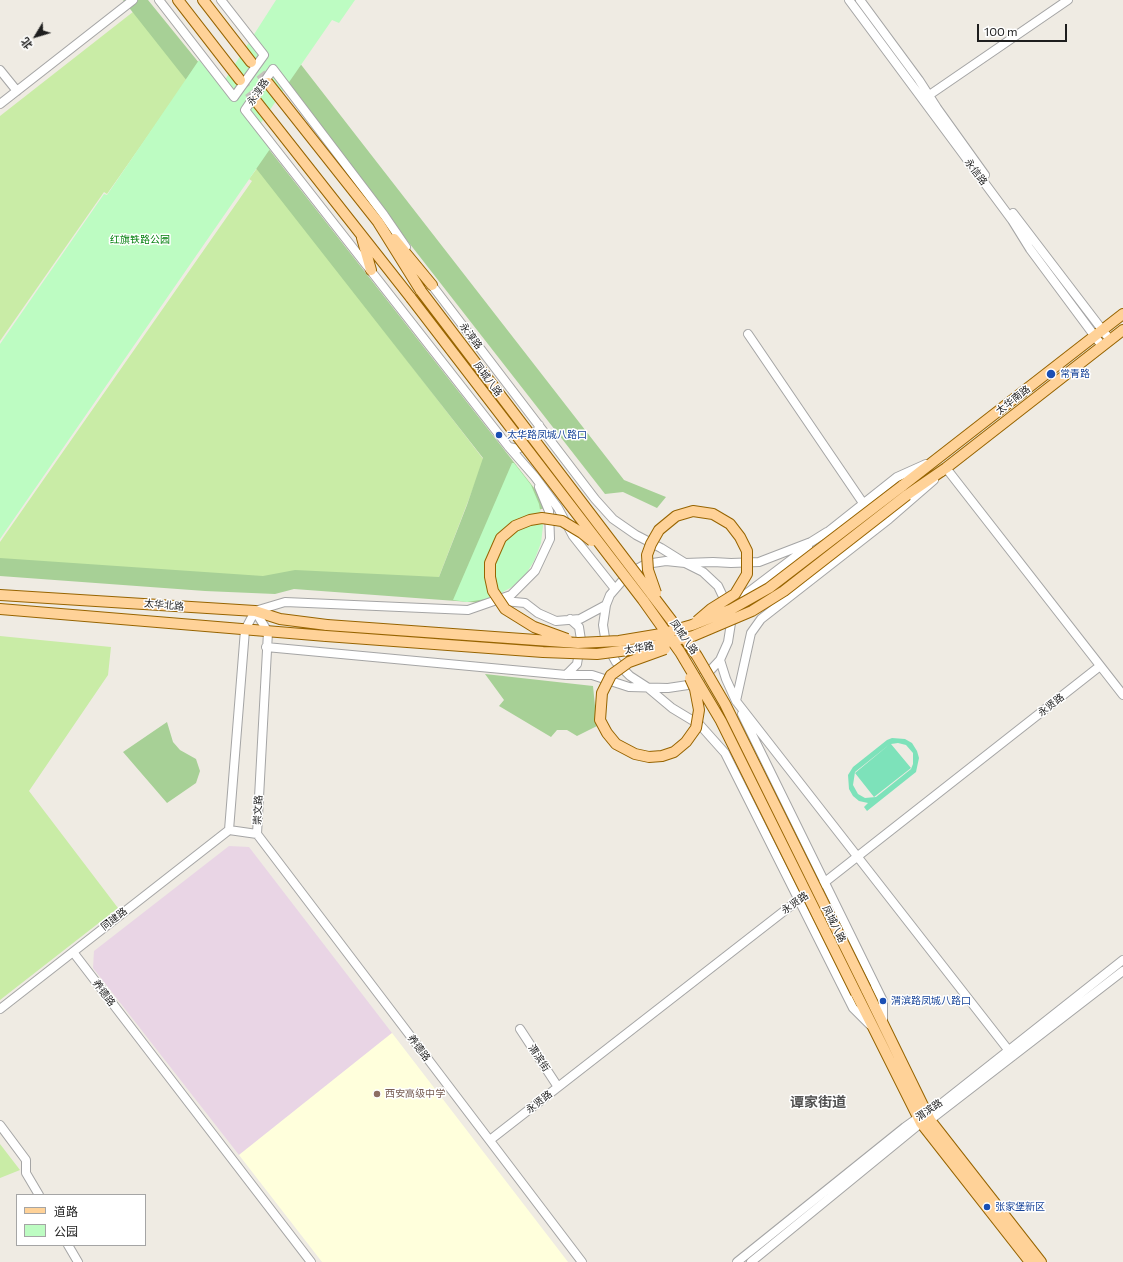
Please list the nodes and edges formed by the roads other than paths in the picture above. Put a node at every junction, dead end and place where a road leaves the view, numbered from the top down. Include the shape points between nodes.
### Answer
1 (133, 0) edge
2 (159, 0) edge
3 (178, 0) edge
4 (203, 0) edge
5 (221, 0) edge
6 (849, 0) edge
7 (860, 0) edge
8 (1068, 0) edge
9 (251, 62) tunnel mouth
10 (0, 70) edge
11 (240, 80) tunnel mouth
12 (268, 83) tunnel mouth
13 (17, 91) junction
14 (926, 98) junction
15 (256, 100) tunnel mouth
16 (0, 104) edge
17 (378, 222) junction
18 (361, 234) junction
19 (371, 270) junction
20 (432, 285) junction
21 (421, 291) joint
22 (411, 298) joint
23 (1123, 314) edge
24 (1123, 330) edge
25 (1098, 333) junction
26 (748, 334) dead end
27 (1106, 343) junction
28 (539, 425) junction
29 (508, 446) junction
30 (939, 458) junction
31 (946, 468) junction
32 (535, 477) junction
33 (905, 490) junction
34 (863, 503) junction
35 (827, 532) junction
36 (609, 557) junction
37 (685, 563) junction
38 (615, 589) junction
39 (0, 595) edge
40 (488, 604) junction
41 (727, 604) junction
42 (606, 605) junction
43 (0, 609) edge
44 (256, 611) junction
45 (665, 611) junction
46 (570, 620) junction
47 (692, 625) junction
48 (712, 629) junction
49 (245, 630) junction
50 (326, 630) junction
51 (268, 632) junction
52 (578, 643) junction
53 (266, 648) junction
54 (680, 652) junction
55 (720, 660) junction
56 (1100, 666) junction
57 (566, 675) junction
58 (647, 687) junction
59 (1123, 695) edge
60 (736, 701) junction
61 (766, 765) junction
62 (735, 772) junction
63 (229, 830) junction
64 (257, 834) junction
65 (858, 856) junction
66 (825, 882) junction
67 (800, 900) junction
68 (73, 952) junction
69 (1123, 960) edge
70 (1123, 972) edge
71 (0, 1009) edge
72 (883, 1024) junction
73 (872, 1026) junction
74 (520, 1029) dead end
75 (1010, 1053) junction
76 (558, 1087) junction
77 (924, 1119) junction
78 (0, 1125) edge
79 (490, 1140) junction
80 (38, 1194) edge
81 (69, 1246) edge
82 (78, 1262) edge
83 (311, 1262) edge
84 (582, 1262) edge
85 (737, 1262) edge
86 (751, 1262) edge
87 (1030, 1262) edge
88 (1041, 1262) edge

1 - 13 street
2 - 5 street via 234,97 264,55
3 - 11 main road
4 - 9 main road
6 - 14 street, 永信路
7 - 14 street, 永信路
8 - 14 street
10 - 13 street
12 - 17 main road, 永淳路
13 - 16 street
14 - 25 street, 永信路
15 - 18 main road, 永淳路
17 - 20 main road
17 - 21 main road, 永淳路
18 - 19 main road
18 - 22 main road, 永淳路
19 - 20 street, 永淳路 via 245,110 273,69 384,215
19 - 29 street, 永淳路
20 - 28 street, 永淳路
21 - 45 main road, 凤城八路, bridge
22 - 36 main road, 凤城八路, bridge
23 - 25 main road, 太华南路
24 - 27 main road, 太华南路
25 - 27 street, 永信路
25 - 30 main road, 太华南路
26 - 34 street
27 - 31 main road, 太华南路
28 - 29 street via 537,435 518,449
28 - 37 street, 永淳路 via 613,519
29 - 32 street, 永淳路
30 - 33 main road, 太华南路
30 - 34 street via 897,478
31 - 33 main road, 太华南路
31 - 56 street
31 - 60 street via 889,519 761,619 751,633
32 - 38 street, 永淳路 via 558,508 573,536
32 - 40 street via 549,511 550,539 535,571 511,595
33 - 47 main road, 太华路, bridge via 769,588 730,610
33 - 48 main road, 太华路, bridge via 784,591 752,611
34 - 35 street
35 - 37 street via 811,542 759,562
35 - 41 street via 746,594
36 - 52 main road, bridge via 582,533 562,521 542,518 515,526 501,538 490,563 493,591 505,609 534,627
36 - 54 main road, 凤城八路, bridge
37 - 38 street via 666,560 646,564 629,573
37 - 41 street via 703,572 718,586
38 - 42 street
39 - 44 main road, 太华北路
40 - 44 street via 468,610 285,602
40 - 46 street via 508,600 525,603 538,613 556,621
41 - 55 street via 731,623 728,642
42 - 46 street
42 - 58 street via 603,625 606,644 616,662 630,676
43 - 49 main road, 太华北路 via 129,618
44 - 49 street
44 - 50 main road, 太华北路
44 - 51 street
45 - 47 main road, bridge via 652,586 648,570 647,555 651,544 659,530 676,516 694,511 713,514 730,524 740,537 747,551 747,574 735,594
45 - 72 main road, 凤城八路, bridge via 697,656 725,704
46 - 57 street via 579,627 581,640 577,664
47 - 52 main road, 太华路, bridge via 626,640
48 - 50 main road, 太华路, bridge via 644,648 597,654 543,652
48 - 54 main road, bridge via 696,639 629,662 611,675 602,693 600,720 616,744 635,754 662,756 674,752 686,742 696,728 699,710 695,689
49 - 51 main road, 太华北路
49 - 63 street
50 - 51 main road, 太华北路
50 - 52 main road, 太华路, bridge
51 - 53 street, 崇文路
53 - 57 street
53 - 64 street, 崇文路
54 - 73 main road, 凤城八路, bridge via 720,721
55 - 58 street via 706,675 688,684 668,688
55 - 60 street, 凤城八路
56 - 59 street
56 - 65 street, 永贤路
57 - 58 street via 592,674 629,687
58 - 62 street, 凤城八路 via 672,708 700,725 726,753
60 - 61 street, 凤城八路
60 - 65 street
61 - 62 street via 756,759 745,762
61 - 66 street, 凤城八路
62 - 67 street, 凤城八路
63 - 64 street, 崇文路
63 - 68 street, 同建路
64 - 79 street, 养德路
65 - 66 street, 永贤路
65 - 75 street
66 - 67 street, 永贤路
66 - 72 street, 凤城八路 via 883,1001
67 - 73 street, 凤城八路 via 853,1008
67 - 76 street, 永贤路
68 - 71 street, 同建路
68 - 83 street, 养德路
69 - 75 street, 渭滨路
70 - 75 street, 渭滨路
72 - 77 main road, 凤城八路
73 - 77 main road, 凤城八路
74 - 76 street, 渭滨街
75 - 77 street, 渭滨路
76 - 79 street, 永贤路
77 - 85 street, 渭滨路
77 - 86 street, 渭滨路
77 - 87 main road, 凤城八路
77 - 88 main road, 凤城八路
78 - 80 street via 26,1160 26,1173
79 - 84 street, 养德路
81 - 82 street

